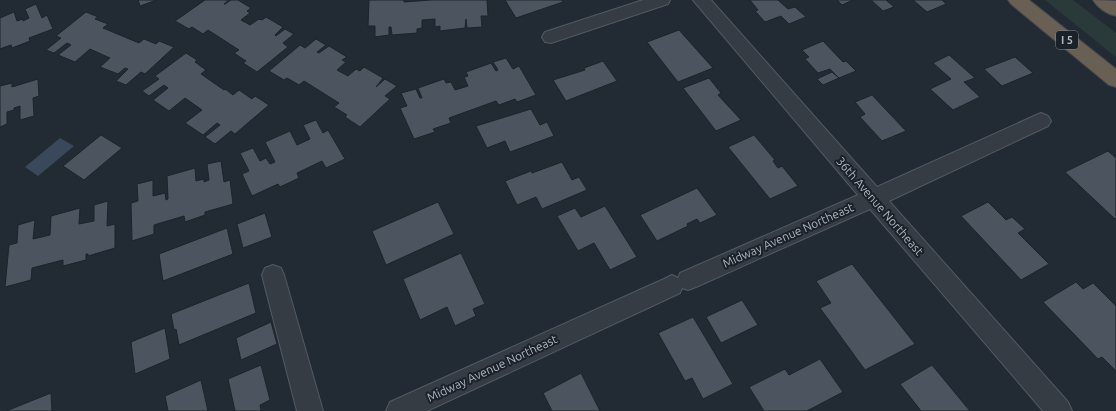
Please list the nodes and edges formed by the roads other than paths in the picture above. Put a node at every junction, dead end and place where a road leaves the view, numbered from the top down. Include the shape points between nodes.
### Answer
1 (662, 0) edge
2 (701, 0) edge
3 (1017, 0) edge
4 (1102, 0) edge
5 (1116, 10) edge
6 (551, 37) dead end
7 (1116, 80) edge
8 (1041, 121) dead end
9 (873, 198) junction
10 (273, 275) dead end
11 (310, 411) edge
12 (399, 411) edge
13 (1059, 411) edge

1 - 6 street
2 - 9 street, 36th Avenue Northeast
3 - 7 highway, I 5
4 - 5 highway
8 - 9 street, Midway Avenue Northeast
9 - 12 street, Midway Avenue Northeast
9 - 13 street, 36th Avenue Northeast
10 - 11 street

